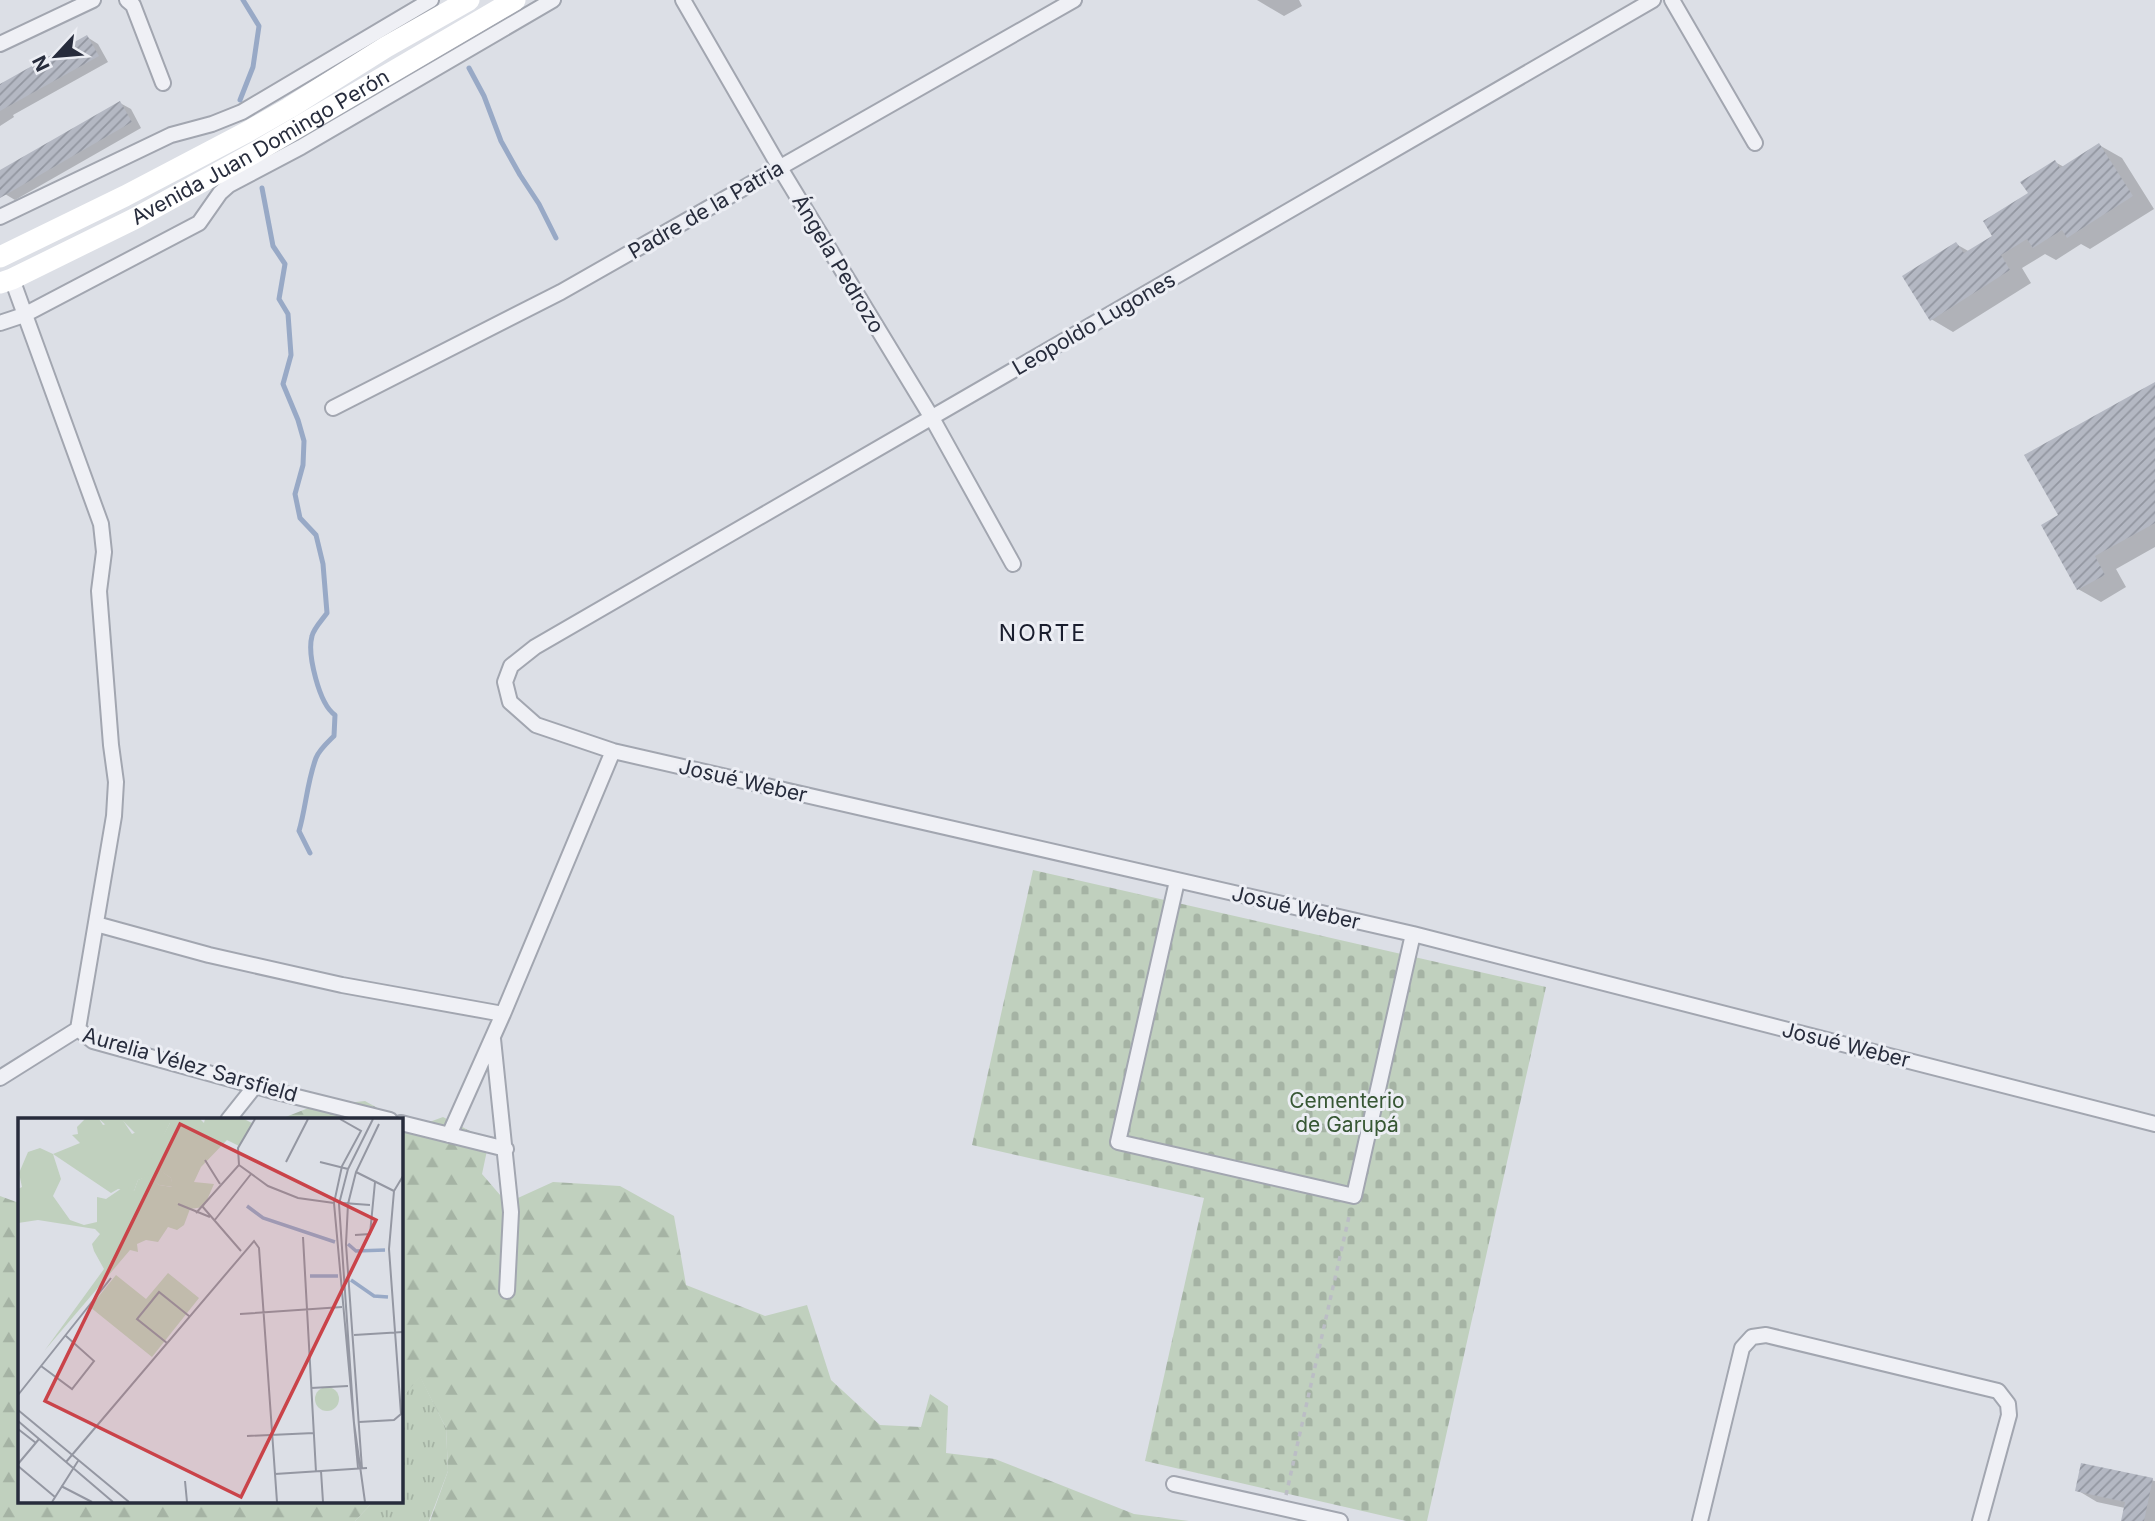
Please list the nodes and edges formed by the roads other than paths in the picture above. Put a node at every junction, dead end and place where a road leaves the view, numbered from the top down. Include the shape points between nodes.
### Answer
1 (93, 0) edge
2 (127, 0) edge
3 (431, 0) edge
4 (468, 0) edge
5 (515, 0) edge
6 (554, 0) edge
7 (683, 0) edge
8 (1074, 0) edge
9 (1653, 0) edge
10 (1672, 0) edge
11 (0, 44) edge
12 (163, 83) dead end
13 (1755, 143) dead end
14 (780, 168) junction
15 (0, 217) edge
16 (0, 257) edge
17 (6, 281) edge
18 (24, 315) junction
19 (0, 323) edge
20 (333, 408) dead end
21 (932, 418) junction
22 (1013, 564) dead end
23 (536, 648) joint
24 (613, 751) junction
25 (1177, 881) junction
26 (96, 925) junction
27 (1413, 934) junction
28 (503, 1014) junction
29 (78, 1029) junction
30 (493, 1038) junction
31 (0, 1078) edge
32 (255, 1086) junction
33 (230, 1118) edge
34 (382, 1118) edge
35 (402, 1123) edge
36 (2155, 1124) edge
37 (449, 1135) junction
38 (506, 1149) junction
39 (507, 1291) dead end
40 (1174, 1484) dead end
41 (1340, 1521) edge
42 (1700, 1521) edge
43 (1980, 1521) edge

1 - 11 street
2 - 12 street via 133,5
3 - 15 street via 242,112 170,135
4 - 16 main road, Avenida Juan Domingo Perón via 247,132
5 - 17 main road, Avenida Juan Domingo Perón via 254,153 134,219
6 - 18 street via 229,185 199,223
7 - 14 street, Ángela Pedrozo
8 - 14 street, Padre de la Patria
9 - 21 street, Leopoldo Lugones
10 - 13 street
14 - 20 street, Padre de la Patria via 561,292
14 - 21 street, Ángela Pedrozo
17 - 18 street
18 - 19 street
18 - 26 street via 101,524 104,552 99,591 116,782
21 - 22 street, Ángela Pedrozo
21 - 23 street, Leopoldo Lugones
23 - 24 street, Josué Weber via 511,666 505,682 510,702 536,725
24 - 25 street, Josué Weber
24 - 28 street
25 - 27 street, Josué Weber
25 - 27 street via 1118,1142 1354,1196
26 - 28 street via 342,985
26 - 29 street
27 - 36 street, Josué Weber
28 - 30 street
29 - 31 street, Aurelia Vélez Sarsfield
29 - 32 street, Aurelia Vélez Sarsfield via 93,1041
30 - 37 street
30 - 38 street
32 - 33 street
32 - 34 street, Aurelia Vélez Sarsfield
35 - 37 street
37 - 38 street
38 - 39 street via 511,1212
40 - 41 street
42 - 43 street via 1742,1348 1752,1337 1766,1335 1998,1391 2008,1404 2009,1415

